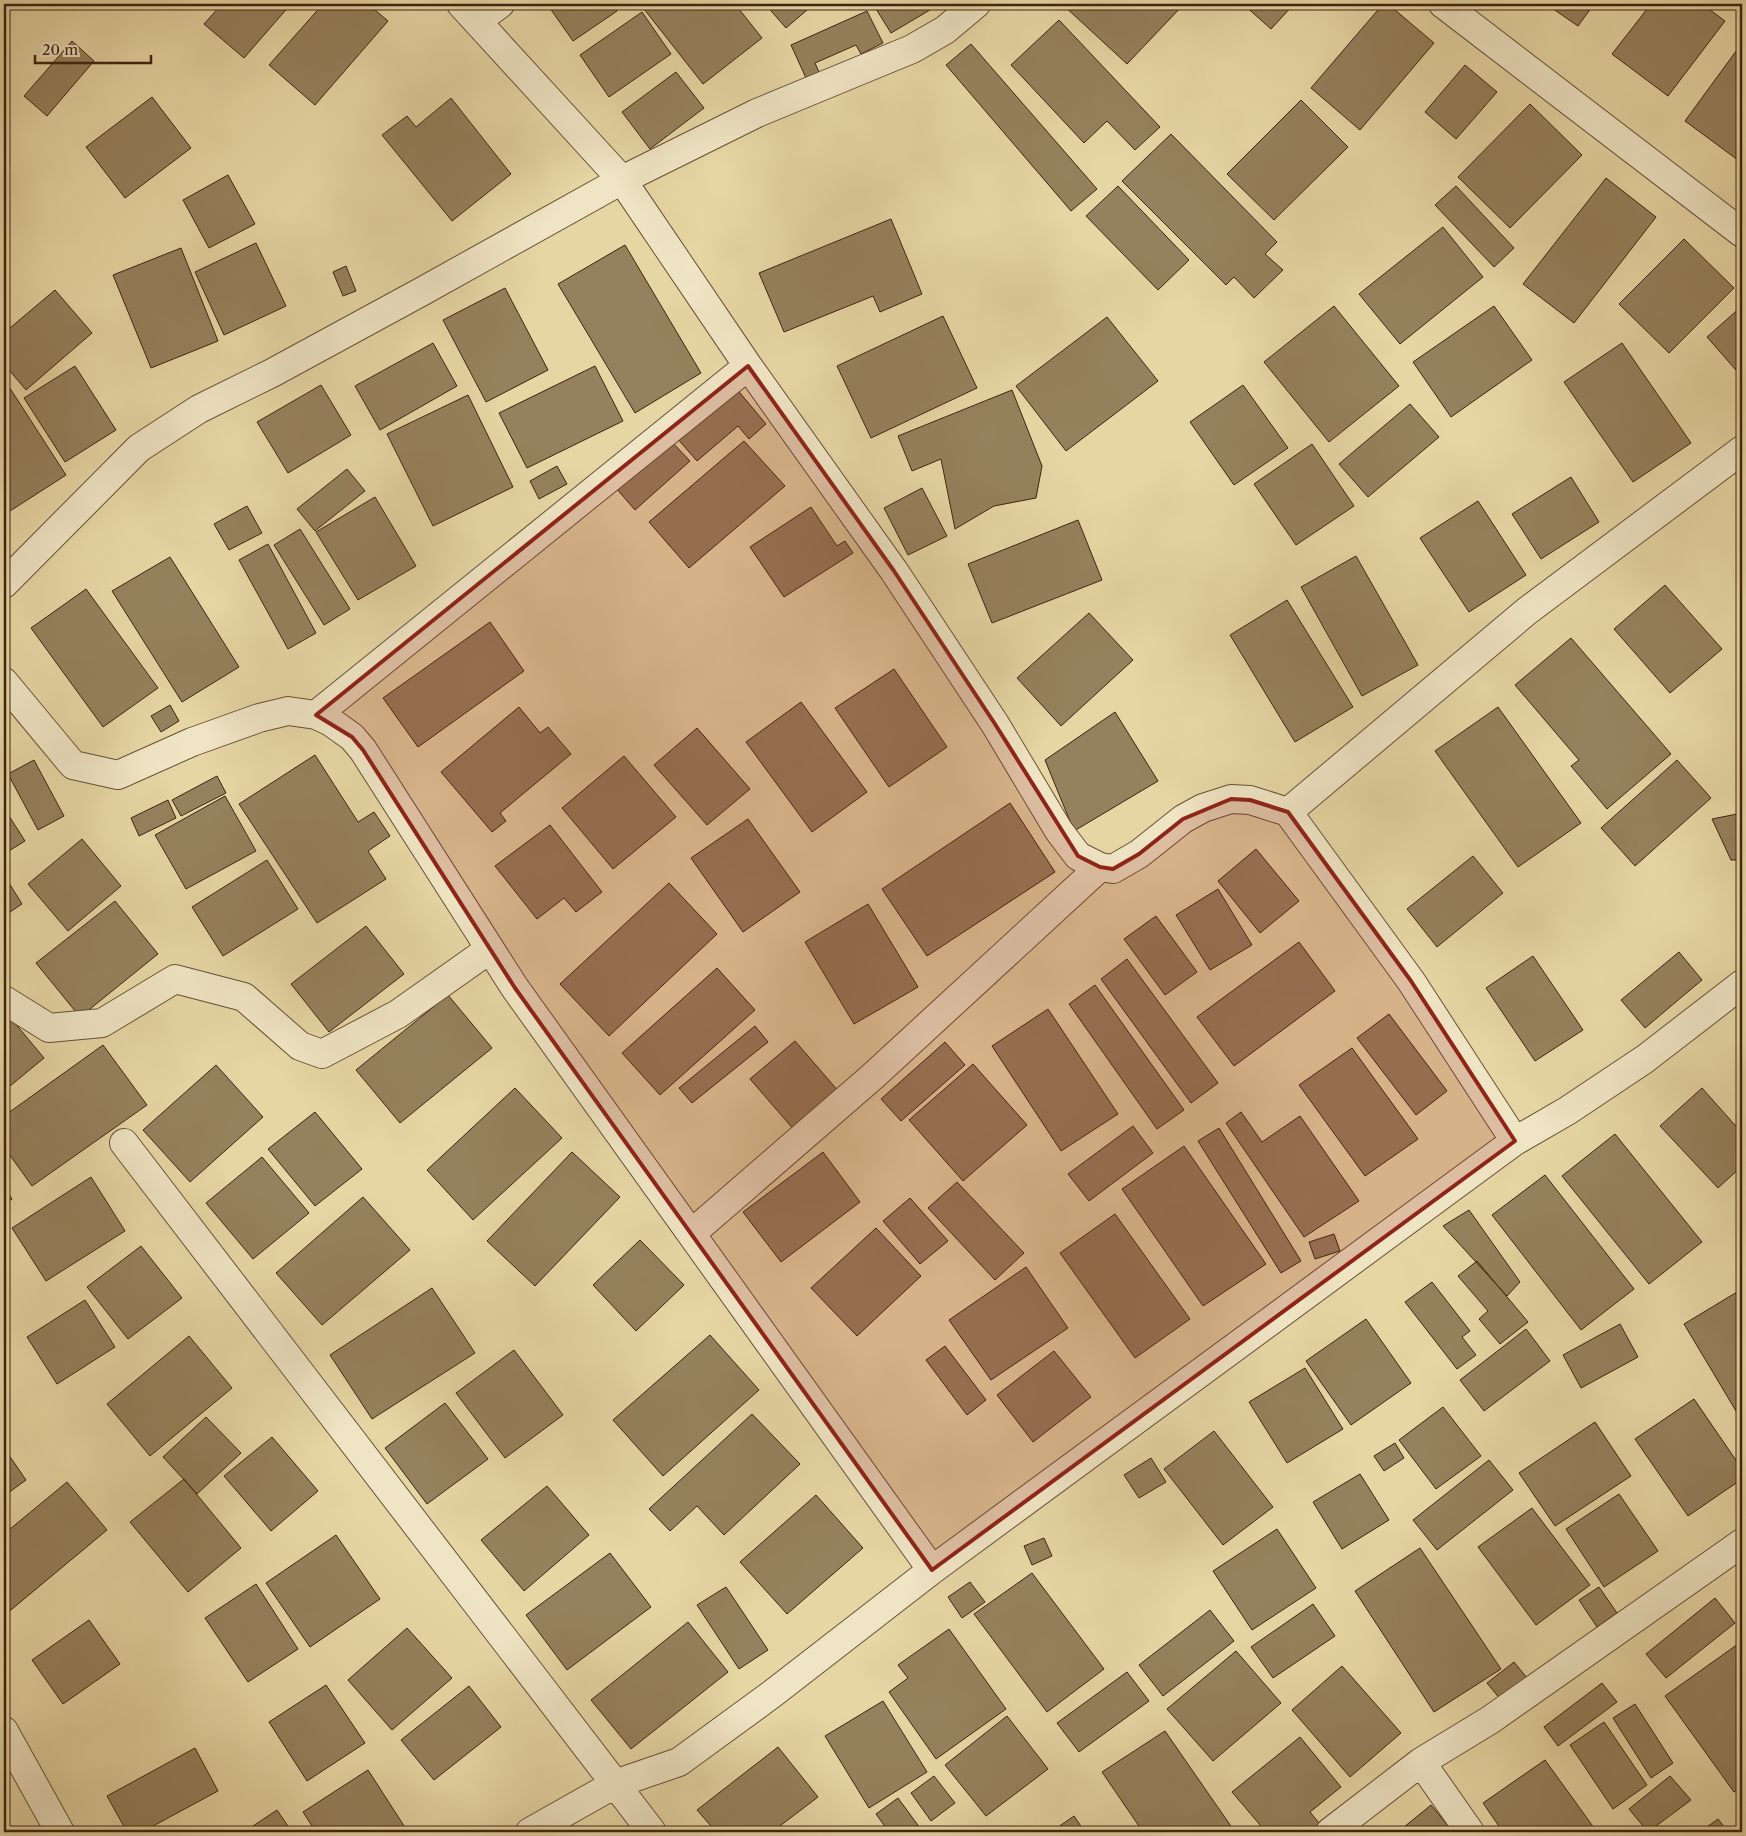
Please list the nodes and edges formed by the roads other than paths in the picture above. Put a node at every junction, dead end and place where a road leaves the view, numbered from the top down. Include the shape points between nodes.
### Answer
1 (500, 4) edge
2 (976, 4) edge
3 (1443, 4) edge
4 (469, 12) edge
5 (622, 180) junction
6 (1742, 233) edge
7 (748, 366) junction
8 (1742, 450) edge
9 (4, 584) edge
10 (4, 682) edge
11 (316, 715) junction
12 (1288, 812) junction
13 (1100, 867) junction
14 (490, 948) junction
15 (1742, 984) edge
16 (4, 1000) edge
17 (1515, 1141) junction
18 (124, 1142) dead end
19 (692, 1234) junction
20 (1742, 1542) edge
21 (932, 1570) junction
22 (4, 1731) edge
23 (1421, 1762) junction
24 (615, 1784) junction
25 (60, 1832) edge
26 (530, 1832) edge
27 (652, 1832) edge
28 (1330, 1832) edge
29 (1470, 1832) edge

1 - 4 street
2 - 5 street via 945,30 912,48 757,113
3 - 6 street
4 - 5 street
5 - 7 street
5 - 9 street via 404,302 199,409 154,438 139,448
7 - 11 street
7 - 13 street via 899,579 996,724 1059,831 1078,856
8 - 12 street via 1527,611
10 - 11 street via 73,765 118,775 192,742 258,718 288,711
11 - 14 street via 352,737 364,750
12 - 13 street via 1250,800 1231,799 1183,819 1139,854 1113,869
12 - 17 street via 1411,981
13 - 19 street via 872,1078
14 - 16 street via 398,1014 322,1054 300,1046 244,997 175,979 102,1023 49,1028
14 - 19 street via 515,988
15 - 17 street via 1645,1059
17 - 21 street
18 - 24 street
19 - 21 street
20 - 23 street via 1490,1720
21 - 24 street via 679,1762
22 - 25 street
23 - 28 street
23 - 29 street
24 - 26 street
24 - 27 street

